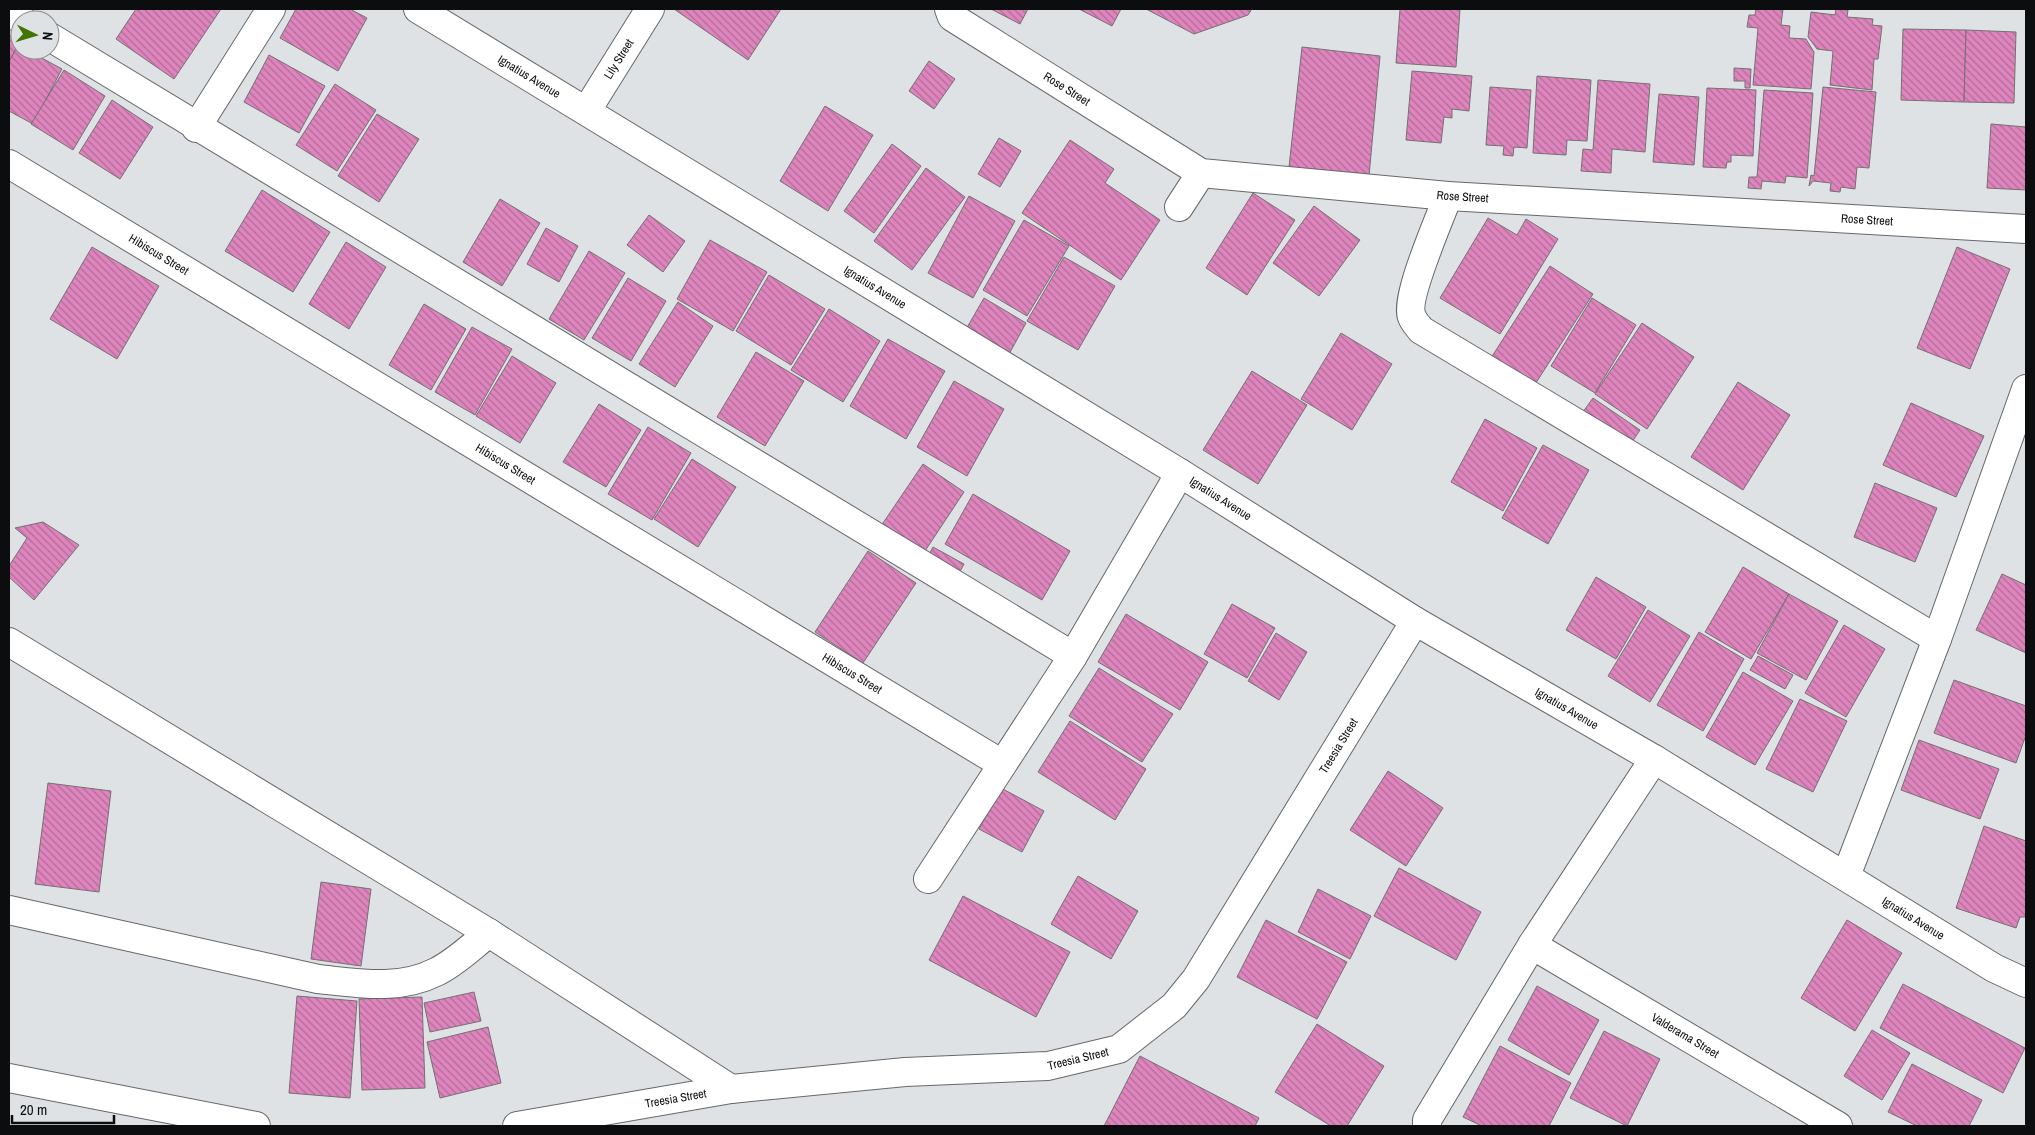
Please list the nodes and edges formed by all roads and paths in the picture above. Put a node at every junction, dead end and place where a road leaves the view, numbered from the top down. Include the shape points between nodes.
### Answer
1 (271, 9) edge
2 (418, 9) edge
3 (650, 9) edge
4 (949, 9) edge
5 (60, 43) edge
6 (587, 110) junction
7 (196, 128) junction
8 (9, 164) edge
9 (1201, 173) junction
10 (1448, 196) junction
11 (1179, 207) dead end
12 (2026, 229) edge
13 (2026, 389) edge
14 (1180, 473) junction
15 (1415, 621) junction
16 (1937, 639) junction
17 (9, 642) edge
18 (1073, 656) junction
19 (1654, 759) junction
20 (1002, 764) junction
21 (1846, 876) junction
22 (928, 879) dead end
23 (9, 910) edge
24 (489, 933) junction
25 (1532, 945) junction
26 (2026, 983) edge
27 (9, 1078) edge
28 (731, 1089) junction
29 (1431, 1124) edge
30 (256, 1126) edge
31 (517, 1126) edge
32 (1838, 1126) edge

1 - 7 street
2 - 6 street, Ignatius Avenue
3 - 6 street, Lily Street
4 - 9 street, Rose Street via 952,17
5 - 7 street
6 - 14 street, Ignatius Avenue
7 - 18 street
8 - 20 street, Hibiscus Street
9 - 10 street, Rose Street
9 - 11 street
10 - 12 street, Rose Street
10 - 16 street via 1412,301 1411,316 1421,330
13 - 16 street
14 - 15 street, Ignatius Avenue
14 - 18 street
15 - 19 street, Ignatius Avenue
15 - 28 street, Treesia Street via 1196,978 1174,1006 1119,1049 1048,1066 904,1072
16 - 21 street
17 - 24 street
18 - 20 street
19 - 21 street, Ignatius Avenue
19 - 25 street
20 - 22 street
21 - 26 street, Ignatius Avenue via 1994,968
23 - 24 street via 318,978 369,985 408,982 437,972
24 - 28 street
25 - 29 street
25 - 32 street, Valderama Street
27 - 30 street
28 - 31 street, Treesia Street

